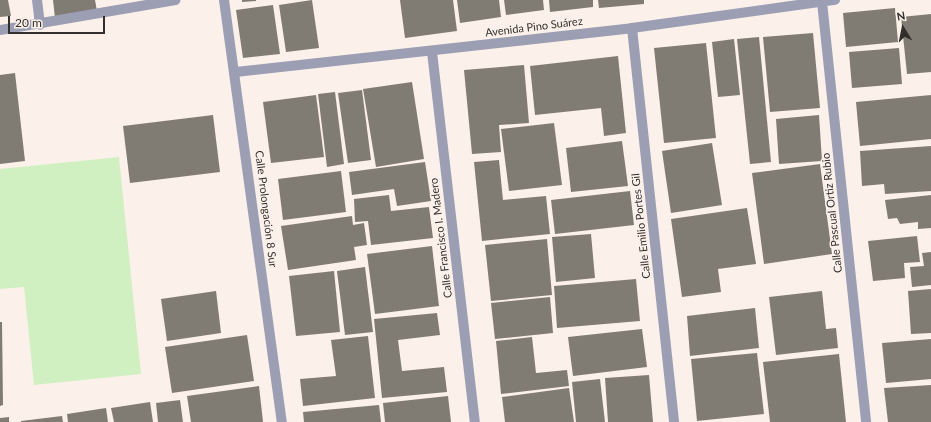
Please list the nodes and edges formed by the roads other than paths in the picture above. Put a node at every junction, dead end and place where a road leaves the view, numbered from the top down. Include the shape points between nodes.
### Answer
1 (37, 0) edge
2 (175, 0) edge
3 (224, 0) edge
4 (835, 0) edge
5 (822, 2) junction
6 (40, 25) junction
7 (632, 28) junction
8 (0, 30) edge
9 (432, 52) junction
10 (236, 72) junction
11 (282, 422) edge
12 (475, 422) edge
13 (674, 422) edge
14 (866, 422) edge

1 - 6 street
2 - 6 street
3 - 10 street, Calle Prolongación 8 Sur
4 - 5 street, Avenida Pino Suárez
5 - 7 street, Avenida Pino Suárez
5 - 14 street, Calle Pascual Ortiz Rubio
6 - 8 street
7 - 9 street, Avenida Pino Suárez
7 - 13 street, Calle Emilio Portes Gil
9 - 10 street, Avenida Pino Suárez
9 - 12 street, Calle Francisco I. Madero
10 - 11 street, Calle Prolongación 8 Sur

